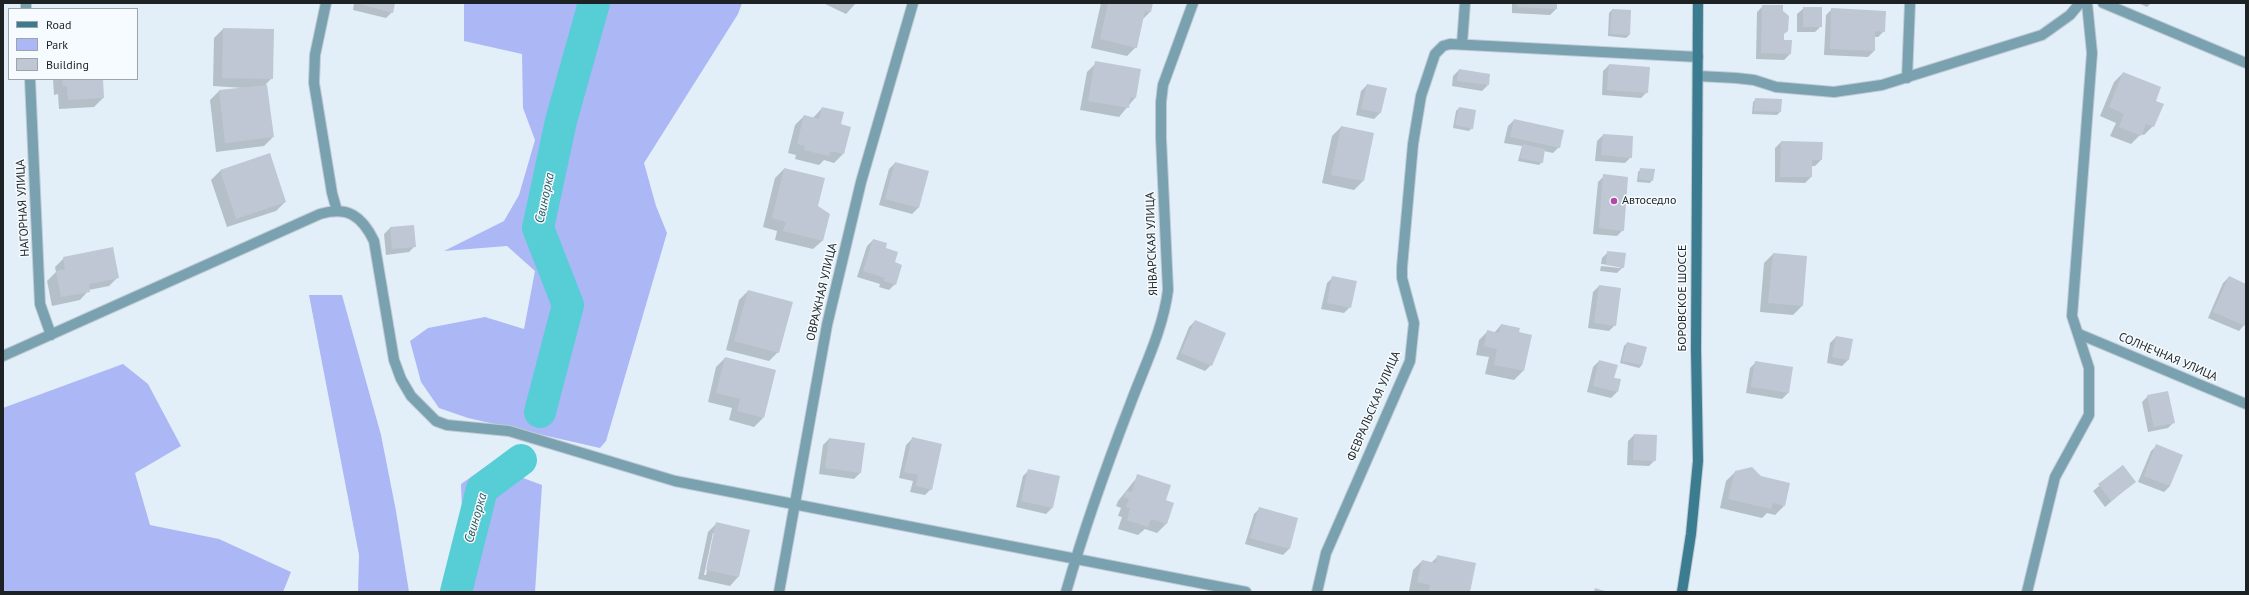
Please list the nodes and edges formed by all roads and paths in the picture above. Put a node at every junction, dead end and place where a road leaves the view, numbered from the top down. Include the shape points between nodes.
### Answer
1 (326, 3) edge
2 (913, 3) edge
3 (1193, 3) edge
4 (1466, 3) edge
5 (1698, 3) edge
6 (1910, 3) edge
7 (2080, 3) edge
8 (2087, 3) edge
9 (2103, 3) edge
10 (1462, 44) junction
11 (1698, 57) junction
12 (2246, 62) edge
13 (1698, 76) junction
14 (1908, 78) junction
15 (30, 80) edge
16 (337, 211) junction
17 (2079, 334) junction
18 (51, 335) junction
19 (3, 356) edge
20 (2246, 404) edge
21 (796, 504) junction
22 (1076, 559) junction
23 (779, 592) edge
24 (1066, 592) edge
25 (1246, 592) edge
26 (1317, 592) edge
27 (1682, 592) edge
28 (2027, 592) edge

1 - 16 street via 315,55 314,83
2 - 21 street, ОВРАЖНАЯ УЛИЦА via 861,182 827,325
3 - 22 street, ЯНВАРСКАЯ УЛИЦА via 1163,85 1161,102 1168,290 1166,302 1158,334 1098,490
4 - 10 street
5 - 11 main road, БОРОВСКОЕ ШОССЕ
6 - 14 street
7 - 14 street via 2070,15 2042,35
8 - 17 street via 2092,53 2072,316
9 - 12 street
10 - 11 street
10 - 26 street, ФЕВРАЛЬСКАЯ УЛИЦА via 1443,46 1435,54 1421,96 1413,144 1402,278 1414,323 1410,361 1326,553
11 - 13 main road, БОРОВСКОЕ ШОССЕ
13 - 14 street via 1754,80 1776,87 1834,92 1882,85
13 - 27 main road, БОРОВСКОЕ ШОССЕ via 1698,461
15 - 18 street, НАГОРНАЯ УЛИЦА via 40,304
16 - 18 street via 320,214
16 - 21 street via 360,219 374,241 394,360 411,396 436,422 508,431 657,477
17 - 20 street, СОЛНЕЧНАЯ УЛИЦА
17 - 28 street via 2088,368 2088,415 2055,477
18 - 19 street
21 - 22 street
21 - 23 street, ОВРАЖНАЯ УЛИЦА
22 - 24 street, ЯНВАРСКАЯ УЛИЦА
22 - 25 street

